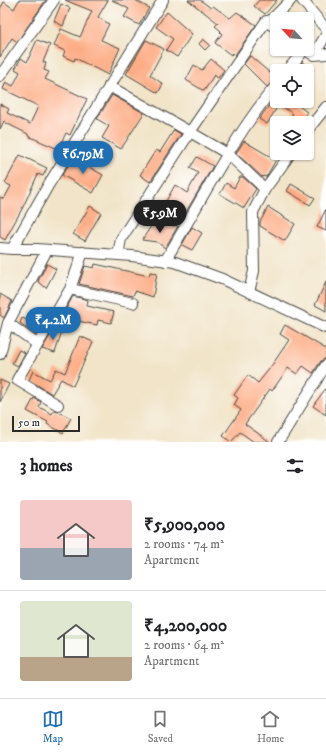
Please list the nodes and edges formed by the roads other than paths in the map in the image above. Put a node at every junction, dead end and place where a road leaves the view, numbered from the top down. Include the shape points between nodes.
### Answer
1 (54, 0) edge
2 (163, 0) edge
3 (291, 0) edge
4 (302, 0) edge
5 (266, 21) junction
6 (270, 24) edge
7 (326, 29) edge
8 (326, 35) edge
9 (326, 54) edge
10 (314, 55) joint
11 (299, 56) edge
12 (293, 64) edge
13 (0, 76) edge
14 (110, 86) junction
15 (270, 92) edge
16 (326, 107) edge
17 (314, 122) edge
18 (190, 132) junction
19 (228, 154) junction
20 (286, 160) edge
21 (265, 189) junction
22 (0, 248) edge
23 (12, 249) junction
24 (47, 250) junction
25 (83, 252) junction
26 (118, 255) junction
27 (165, 261) junction
28 (70, 288) junction
29 (249, 292) junction
30 (133, 303) dead end
31 (8, 324) junction
32 (326, 328) edge
33 (37, 344) junction
34 (0, 354) edge
35 (326, 365) edge
36 (58, 405) dead end
37 (278, 442) edge

1 - 13 street
2 - 14 street
3 - 5 street via 270,21
4 - 7 street
5 - 6 street
5 - 18 street
8 - 10 street
9 - 10 street
11 - 12 street
14 - 18 street
14 - 23 street
15 - 19 street via 258,106
16 - 17 street
18 - 19 street
18 - 26 street via 121,239
19 - 21 street
19 - 27 street
20 - 21 street
21 - 29 street via 253,212 254,271
22 - 23 street
23 - 24 street
24 - 25 street
24 - 31 street
25 - 26 street
25 - 28 street
26 - 27 street
27 - 29 street via 175,262 222,279
28 - 30 street
28 - 33 street
29 - 32 street
31 - 33 street
31 - 34 street
33 - 36 street via 17,380
35 - 37 street

